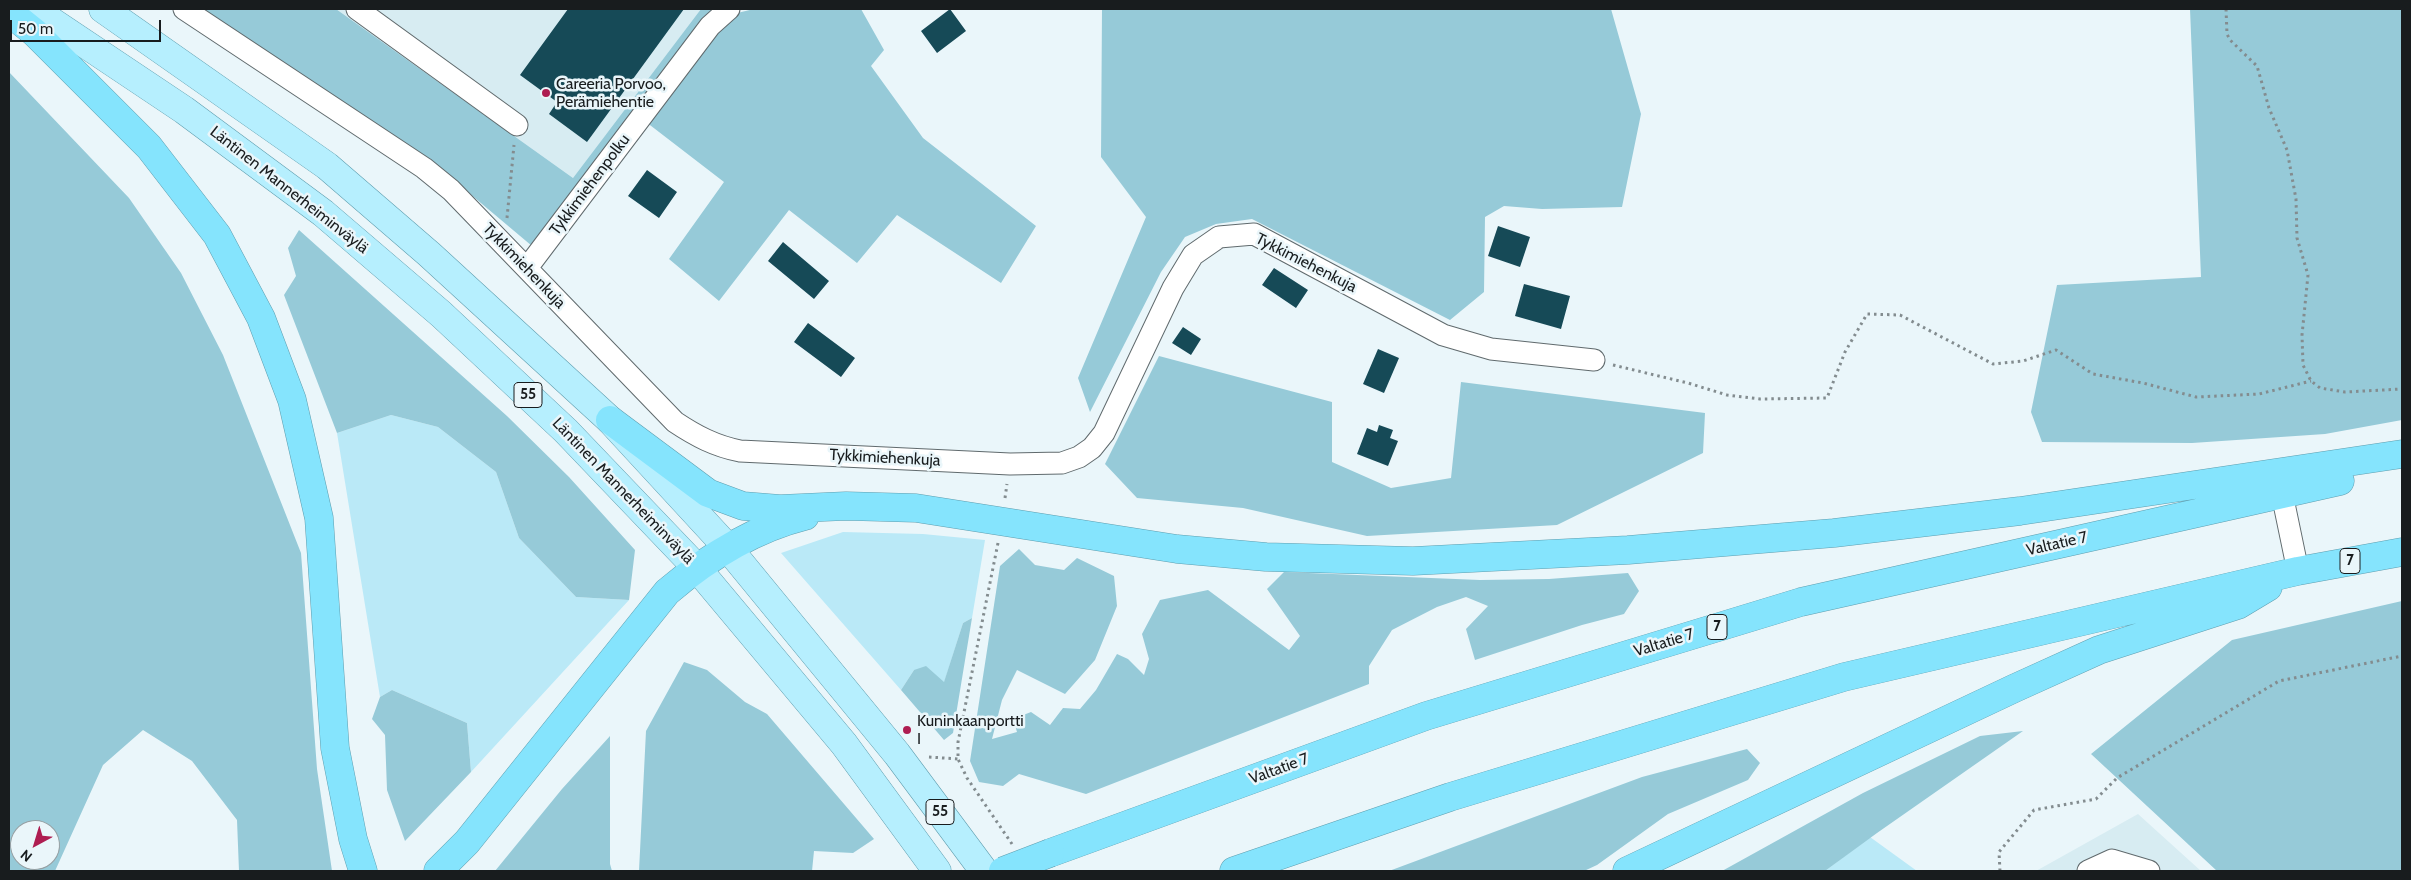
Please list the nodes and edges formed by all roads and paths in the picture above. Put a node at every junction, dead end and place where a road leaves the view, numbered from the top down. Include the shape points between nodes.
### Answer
1 (33, 9) edge
2 (103, 9) edge
3 (184, 9) edge
4 (357, 9) edge
5 (729, 9) edge
6 (2226, 9) edge
7 (9, 12) edge
8 (517, 125) joint
9 (502, 244) junction
10 (527, 268) junction
11 (1594, 360) joint
12 (2311, 381) junction
13 (2402, 389) edge
14 (610, 420) junction
15 (2402, 454) edge
16 (2402, 467) edge
17 (2282, 494) junction
18 (846, 506) junction
19 (998, 542) dead end
20 (728, 548) junction
21 (2402, 552) edge
22 (696, 567) junction
23 (2298, 571) junction
24 (2402, 656) edge
25 (924, 751) dead end
26 (958, 759) junction
27 (1724, 825) junction
28 (1009, 860) edge
29 (362, 871) edge
30 (438, 871) edge
31 (938, 871) edge
32 (984, 871) edge
33 (1234, 871) edge
34 (1627, 871) edge
35 (1644, 871) edge
36 (2000, 871) edge
37 (2088, 871) edge
38 (2149, 871) edge

1 - 22 main road, Läntinen Mannerheiminväylä / 55 via 184,110 323,212 441,314 566,431
2 - 14 main road, 55 via 327,166 429,254
3 - 9 street, Tykkimiehenkuja via 424,168 451,190
4 - 8 street
5 - 10 street, Tykkimiehenpolku via 710,26
6 - 12 path via 2227,34 2257,66 2269,108 2287,150 2296,199 2297,238 2308,275 2301,355
7 - 29 highway via 149,147 217,235 261,318 292,400 319,518 335,748
8 - 9 path via 509,209
9 - 10 street, Tykkimiehenkuja
10 - 11 street, Tykkimiehenkuja via 675,422 720,447 740,451 1010,464 1062,463 1079,457 1092,448 1104,433 1173,288 1193,256 1219,237 1254,234 1444,335 1491,349
11 - 12 path via 1688,382 1727,395 1760,399 1827,398 1845,352 1867,314 1900,314 1993,364 2023,361 2056,350 2093,374 2196,397 2260,394
12 - 13 path via 2320,388 2345,392
14 - 18 highway via 708,493 743,506 780,509
14 - 20 main road, 55
15 - 18 highway via 2020,511 1834,533 1628,550 1413,561 1266,557 1177,549 916,508
16 - 17 highway, Valtatie 7 / 7
17 - 23 street
17 - 28 highway, Valtatie 7 / 7, bridge via 1801,602 1426,716 1050,853
18 - 20 highway via 767,528
19 - 26 path via 958,742
20 - 22 highway
20 - 32 main road, 55 via 897,754
21 - 23 highway, 7
22 - 30 highway via 667,592 479,828
22 - 31 main road, Läntinen Mannerheiminväylä / 55 via 844,744
23 - 27 highway via 2238,604 2082,658
23 - 33 highway, 7 via 1844,677 1450,798
24 - 36 path via 2279,681 2117,778 2096,800 2034,810 1999,852
25 - 26 path via 929,758
26 - 28 path
27 - 34 highway
27 - 35 highway
37 - 38 street via 2112,860

